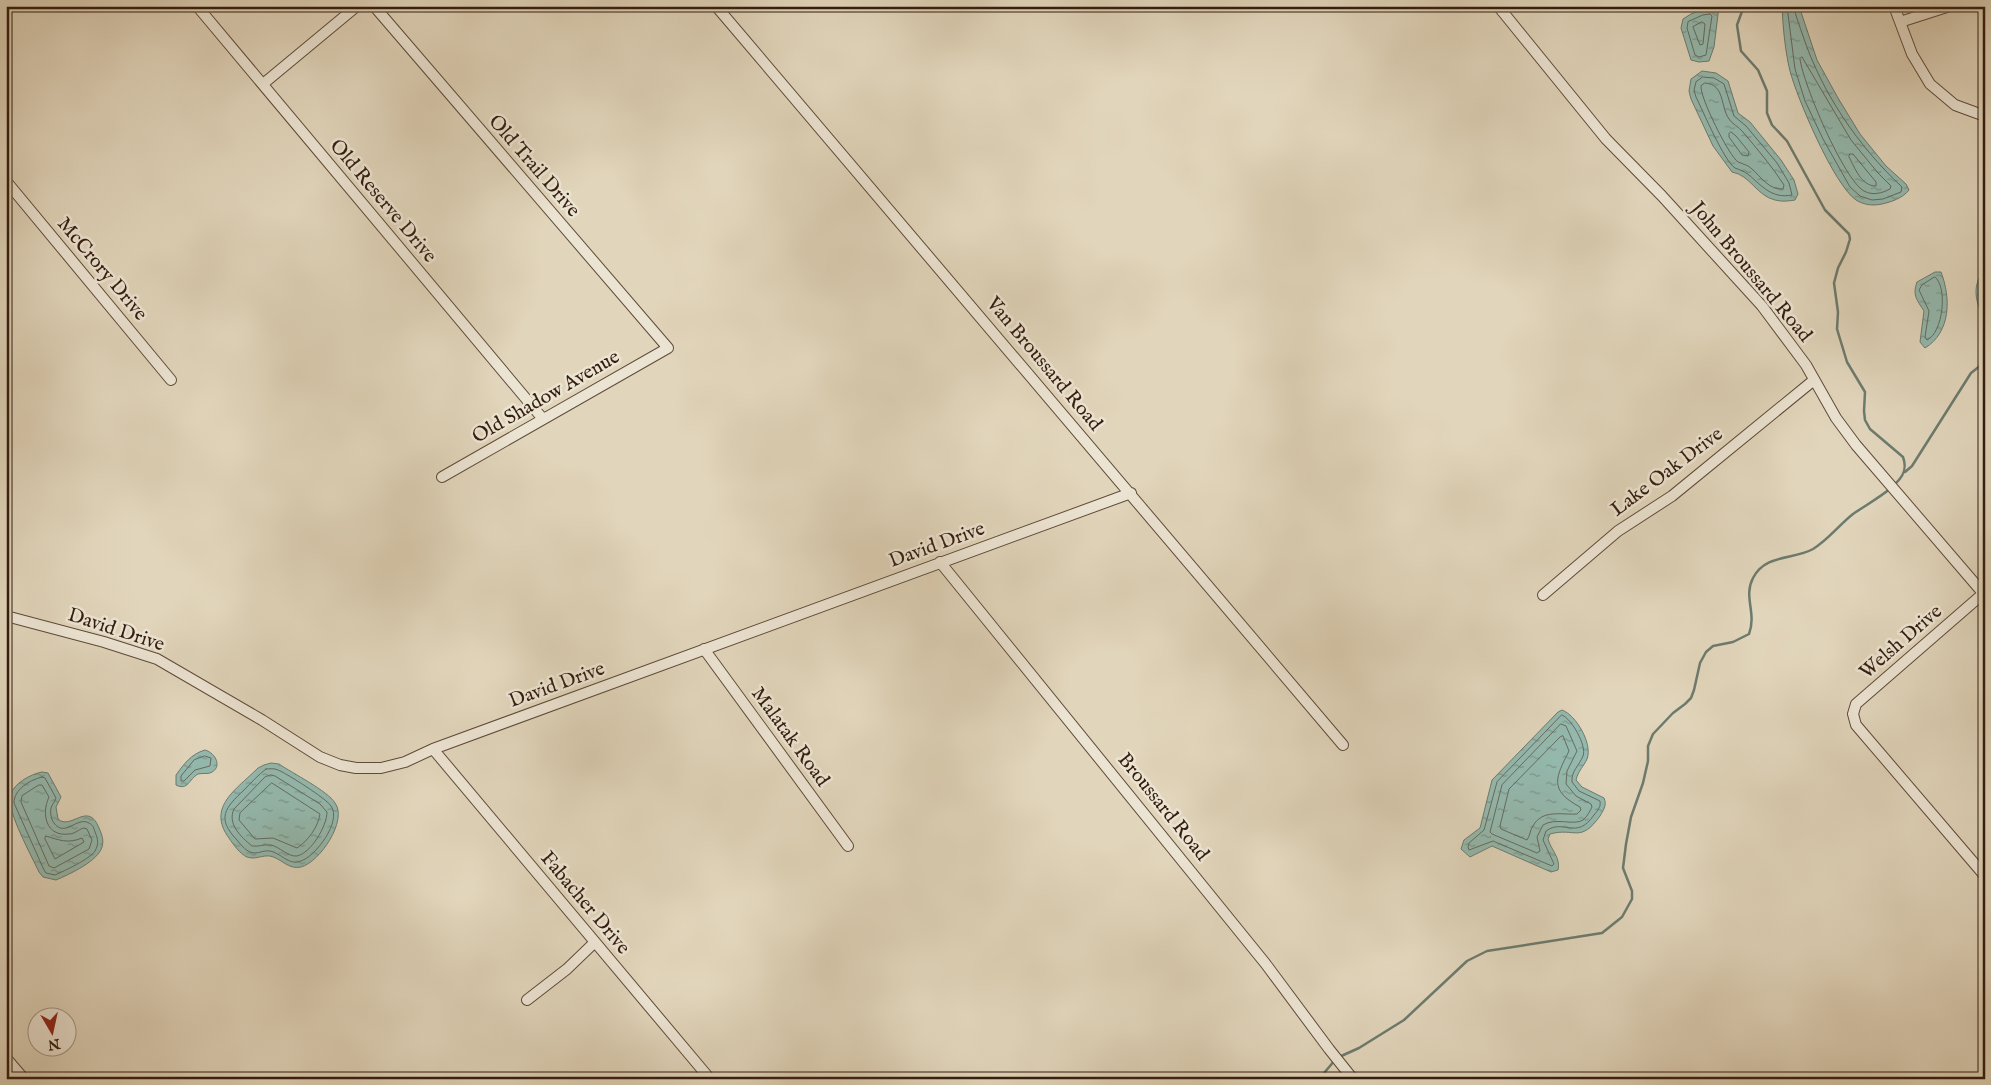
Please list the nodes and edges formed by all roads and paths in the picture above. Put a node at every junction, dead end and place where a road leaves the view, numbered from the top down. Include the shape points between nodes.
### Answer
1 (196, 6) edge
2 (357, 6) edge
3 (374, 6) edge
4 (716, 6) edge
5 (1498, 6) edge
6 (1894, 6) edge
7 (1950, 6) edge
8 (1900, 22) junction
9 (263, 84) junction
10 (1985, 116) edge
11 (6, 181) edge
12 (668, 348) joint
13 (171, 380) dead end
14 (1814, 380) junction
15 (543, 419) junction
16 (442, 477) dead end
17 (1131, 493) junction
18 (940, 562) junction
19 (1984, 593) edge
20 (1543, 595) dead end
21 (6, 616) edge
22 (704, 649) junction
23 (1343, 745) dead end
24 (433, 749) junction
25 (848, 846) dead end
26 (1985, 876) edge
27 (595, 942) junction
28 (527, 1000) dead end
29 (6, 1058) edge
30 (24, 1079) edge
31 (710, 1079) edge
32 (1353, 1079) edge

1 - 9 street, Old Reserve Drive
2 - 9 street
3 - 12 street, Old Trail Drive
4 - 17 street, Van Broussard Road
5 - 14 street, John Broussard Road via 1606,140 1762,306
6 - 8 street
7 - 8 street
8 - 10 street via 1912,54 1930,84 1955,105
9 - 15 street, Old Reserve Drive
11 - 13 street, McCrory Drive
12 - 15 street, Old Shadow Avenue
14 - 19 street, John Broussard Road via 1836,418 1882,476
14 - 20 street, Lake Oak Drive via 1672,496 1618,531
15 - 16 street, Old Shadow Avenue
17 - 18 street, David Drive
17 - 23 street, Van Broussard Road
18 - 22 street, David Drive
18 - 32 street, Broussard Road via 1265,963
19 - 26 street, Welsh Drive via 1856,704 1853,714 1856,725
21 - 24 street, David Drive via 157,659 320,757 340,765 381,768 405,762
22 - 24 street, David Drive
22 - 25 street, Malatak Road
24 - 27 street, Fabacher Drive
27 - 28 street
27 - 31 street, Fabacher Drive
29 - 30 street

